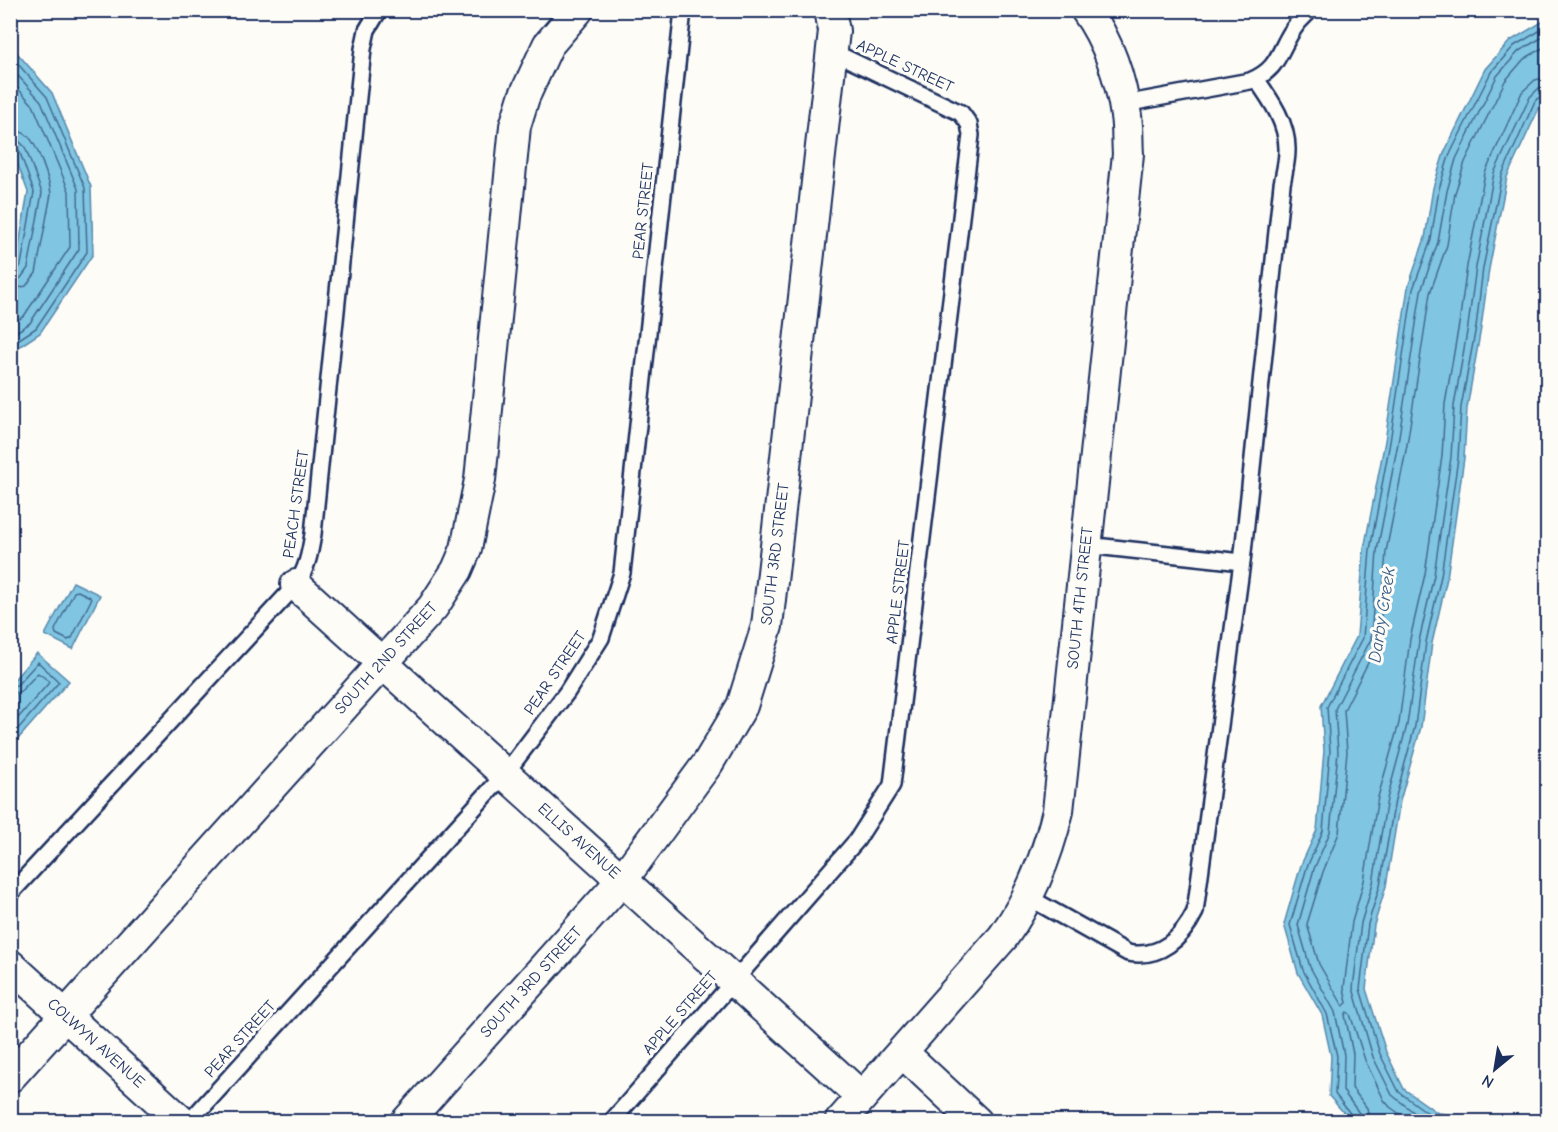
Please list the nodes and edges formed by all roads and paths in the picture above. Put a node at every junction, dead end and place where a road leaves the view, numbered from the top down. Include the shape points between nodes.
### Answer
1 (379, 10) edge
2 (578, 10) edge
3 (682, 10) edge
4 (830, 10) edge
5 (1086, 10) edge
6 (1310, 10) edge
7 (831, 51) junction
8 (1256, 79) junction
9 (1124, 104) junction
10 (1086, 545) junction
11 (1242, 562) junction
12 (296, 585) junction
13 (383, 663) junction
14 (505, 774) junction
15 (622, 880) junction
16 (10, 894) edge
17 (1028, 897) junction
18 (10, 965) edge
19 (733, 980) junction
20 (65, 1015) junction
21 (902, 1052) junction
22 (10, 1077) edge
23 (861, 1097) junction
24 (182, 1122) edge
25 (189, 1122) edge
26 (406, 1122) edge
27 (611, 1122) edge
28 (840, 1122) edge
29 (977, 1122) edge

1 - 12 lane, PEACH STREET via 367,30 363,49 313,534 310,556
2 - 13 street, SOUTH 2ND STREET via 548,45 515,126 480,480 470,531 446,589
3 - 14 lane, PEAR STREET via 622,573 602,638
4 - 7 street, SOUTH 3RD STREET via 834,31
5 - 9 street, SOUTH 4TH STREET via 1105,44
6 - 8 lane via 1296,25 1272,68
7 - 15 street, SOUTH 3RD STREET via 767,626 742,705 708,764
7 - 19 lane, APPLE STREET via 961,113 972,135 892,785 857,840
8 - 9 lane
8 - 11 lane via 1281,120 1287,153
9 - 10 street, SOUTH 4TH STREET via 1128,154
10 - 11 lane
10 - 17 street, SOUTH 4TH STREET via 1058,811 1051,843
11 - 17 lane via 1195,912 1188,926 1178,938 1150,954 1128,953
12 - 13 street, ELLIS AVENUE
12 - 16 lane, PEACH STREET
13 - 14 street, ELLIS AVENUE
13 - 20 street, SOUTH 2ND STREET
14 - 15 street, ELLIS AVENUE
14 - 25 lane, PEAR STREET
15 - 19 street, ELLIS AVENUE
15 - 26 street, SOUTH 3RD STREET
17 - 21 street, SOUTH 4TH STREET via 1003,937
18 - 20 street, COLWYN AVENUE
19 - 23 street, ELLIS AVENUE
19 - 27 lane, APPLE STREET
20 - 22 street, SOUTH 2ND STREET
20 - 24 street, COLWYN AVENUE
21 - 23 street, SOUTH 4TH STREET
21 - 29 street
23 - 28 street, SOUTH 4TH STREET

